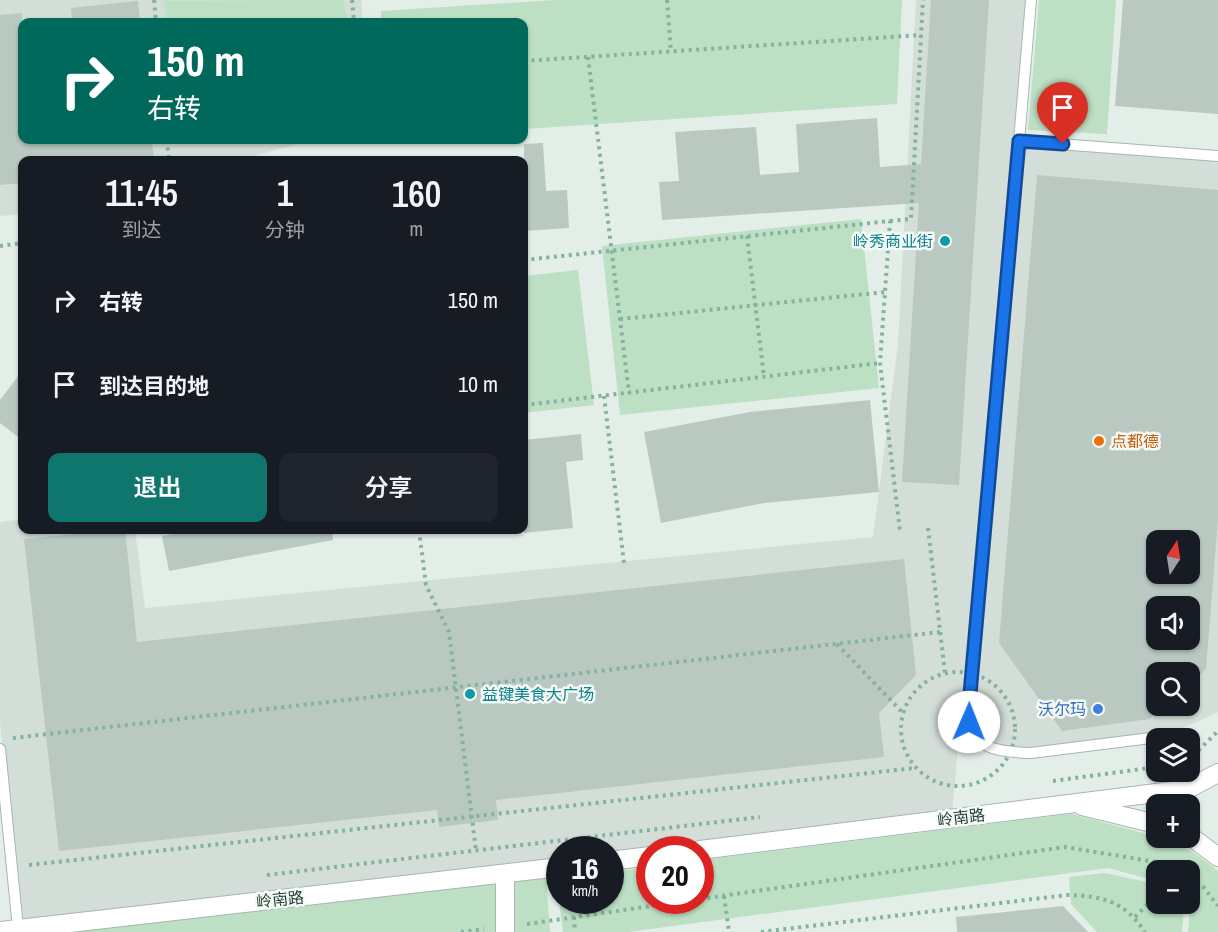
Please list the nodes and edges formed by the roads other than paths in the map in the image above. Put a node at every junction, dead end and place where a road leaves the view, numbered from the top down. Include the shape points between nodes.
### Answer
1 (1031, 0) edge
2 (1019, 141) junction
3 (1218, 156) edge
4 (1146, 739) edge
5 (0, 749) edge
6 (1218, 773) edge
7 (1186, 782) edge
8 (1188, 789) junction
9 (1071, 804) junction
10 (1146, 822) edge
11 (1200, 844) edge
12 (714, 848) edge
13 (1218, 857) edge
14 (546, 869) edge
15 (505, 874) junction
16 (9, 929) edge
17 (505, 929) edge

1 - 2 lane
2 - 3 lane
2 - 4 lane via 969,722 976,738 996,751 1031,753
5 - 16 lane via 12,867
6 - 8 street, 岭南路
7 - 8 lane
8 - 9 street, 岭南路
9 - 10 street
9 - 12 street, 岭南路
11 - 13 street
14 - 15 street, 岭南路
15 - 16 street, 岭南路
15 - 17 street

